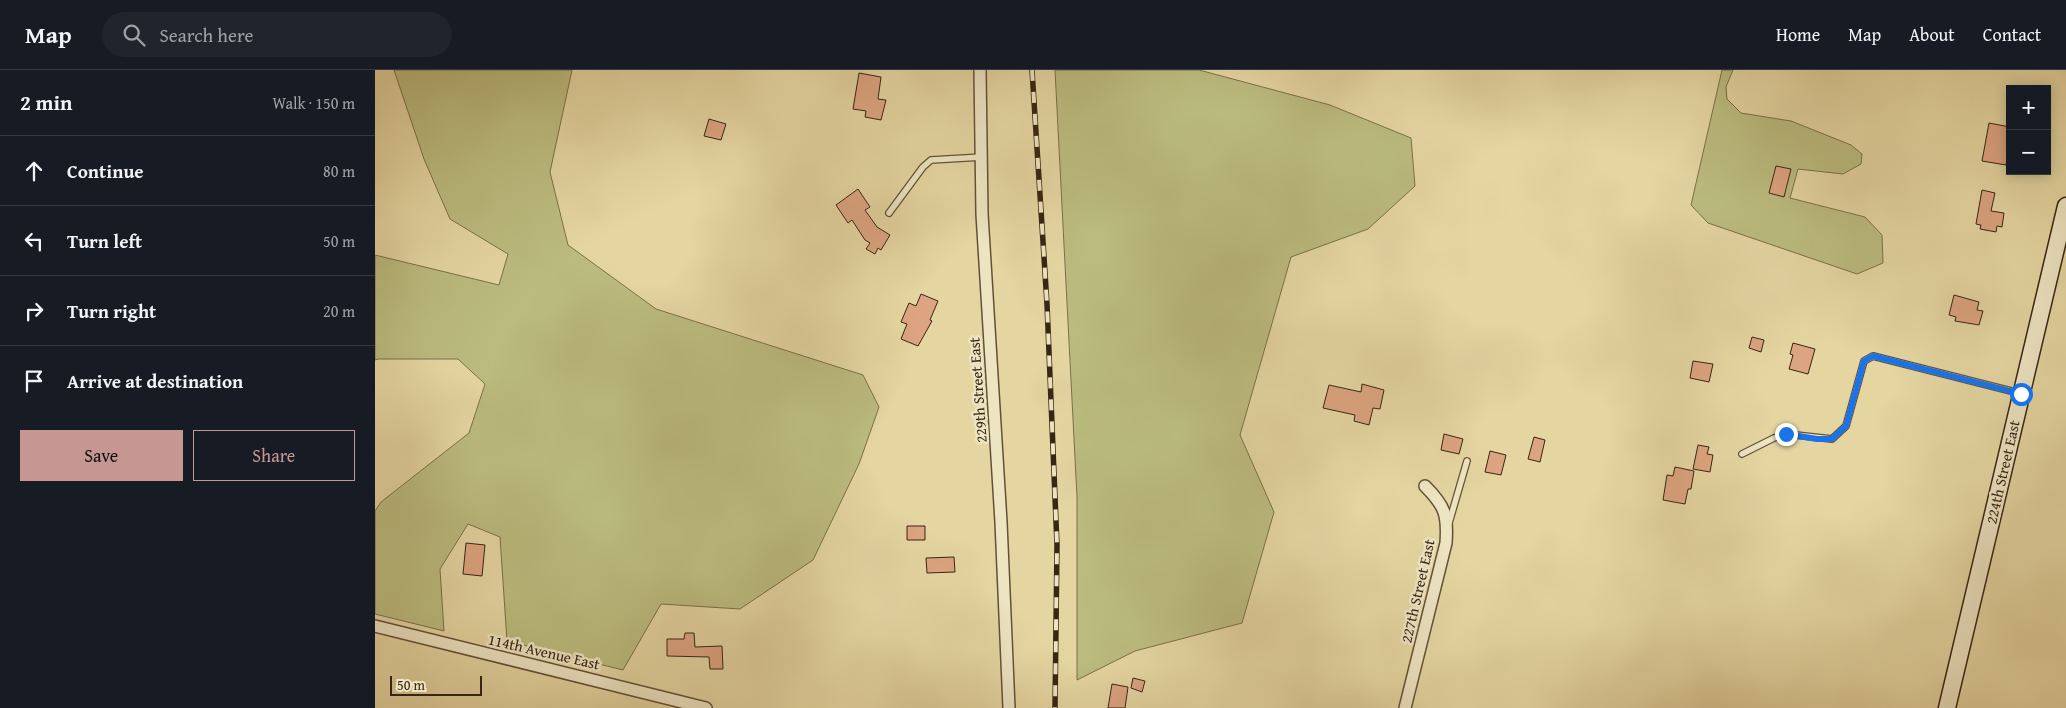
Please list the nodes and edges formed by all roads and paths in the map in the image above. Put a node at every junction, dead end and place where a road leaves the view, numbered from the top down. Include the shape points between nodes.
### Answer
1 (980, 70) edge
2 (982, 156) junction
3 (2066, 206) edge
4 (889, 213) dead end
5 (2021, 394) junction
6 (1742, 454) dead end
7 (1467, 461) dead end
8 (1425, 486) dead end
9 (1447, 530) junction
10 (375, 626) edge
11 (706, 708) edge
12 (1009, 708) edge
13 (1405, 708) edge
14 (1947, 708) edge

1 - 2 street, 229th Street East
2 - 4 lane via 931,160
2 - 12 street, 229th Street East via 982,214
3 - 5 main road, 224th Street East
5 - 6 lane via 1873,356 1864,361 1846,426 1832,439 1786,434
5 - 14 main road, 224th Street East
7 - 9 lane
8 - 9 street, 227th Street East via 1443,506
9 - 13 street, 227th Street East
10 - 11 street, 114th Avenue East

